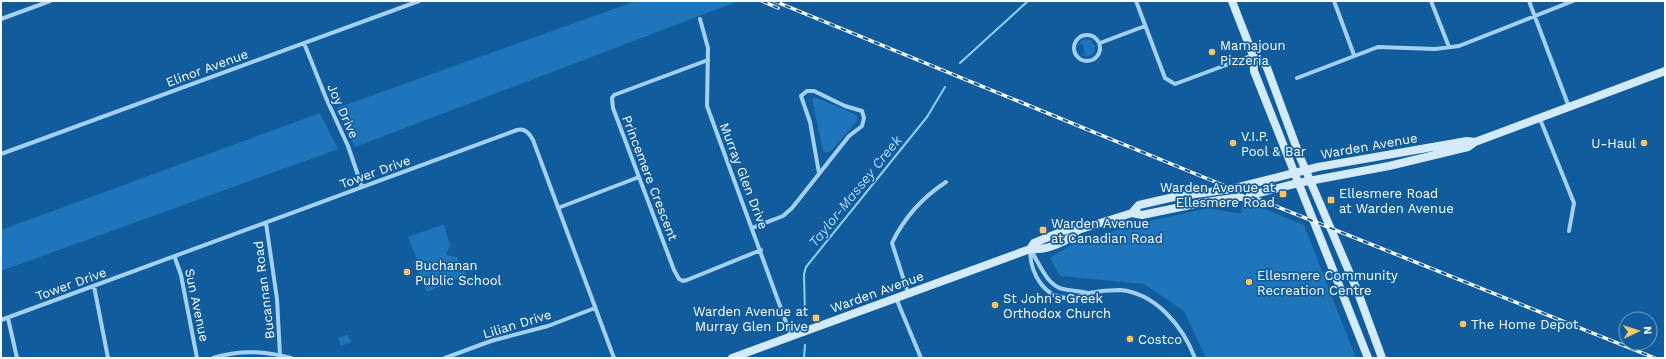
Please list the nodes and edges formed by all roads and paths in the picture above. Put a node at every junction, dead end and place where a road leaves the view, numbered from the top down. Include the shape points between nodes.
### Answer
1 (50, 1) edge
2 (419, 1) edge
3 (1136, 1) edge
4 (1232, 1) edge
5 (1334, 1) edge
6 (1431, 1) edge
7 (1529, 1) edge
8 (1573, 1) edge
9 (1535, 16) junction
10 (1, 19) edge
11 (700, 20) dead end
12 (1145, 26) junction
13 (304, 43) junction
14 (1100, 43) junction
15 (1449, 48) junction
16 (1252, 54) junction
17 (1354, 55) junction
18 (708, 60) junction
19 (1665, 71) edge
20 (1297, 78) dead end
21 (1569, 107) junction
22 (1540, 118) junction
23 (1474, 142) junction
24 (1, 154) edge
25 (1306, 170) junction
26 (1294, 173) junction
27 (819, 174) junction
28 (639, 177) junction
29 (1310, 180) junction
30 (946, 182) dead end
31 (1298, 183) junction
32 (362, 187) junction
33 (558, 208) junction
34 (1132, 213) junction
35 (266, 223) junction
36 (752, 228) junction
37 (1568, 231) dead end
38 (1030, 249) junction
39 (760, 250) junction
40 (174, 258) junction
41 (94, 286) junction
42 (908, 293) junction
43 (1089, 293) junction
44 (896, 298) junction
45 (595, 308) junction
46 (8, 318) junction
47 (1, 320) edge
48 (792, 336) junction
49 (280, 355) junction
50 (17, 358) edge
51 (108, 358) edge
52 (197, 358) edge
53 (213, 358) edge
54 (291, 358) edge
55 (445, 358) edge
56 (614, 358) edge
57 (732, 358) edge
58 (920, 358) edge
59 (1195, 358) edge
60 (1368, 358) edge
61 (1382, 358) edge

1 - 10 street
2 - 13 street, Elinor Avenue
3 - 12 street
4 - 16 main road
5 - 17 street
6 - 15 street
7 - 9 street
8 - 9 street
9 - 15 street
9 - 21 street
11 - 18 street, Murray Glen Drive via 707,41
12 - 14 street
12 - 16 street via 1165,78 1175,84
13 - 24 street, Elinor Avenue
13 - 32 street, Joy Drive via 348,146
14 - 14 street via 1091,34 1082,35 1074,44 1075,53 1085,61 1094,59 1100,52
15 - 17 street via 1378,47
16 - 25 main road via 1266,65
16 - 26 main road via 1254,71
17 - 20 street
18 - 28 street, Princemere Crescent via 619,93 612,98 613,108
18 - 36 street, Murray Glen Drive via 707,106
19 - 21 main road, Warden Avenue
21 - 22 main road, Warden Avenue
22 - 23 main road, Warden Avenue
22 - 37 street via 1574,203
23 - 25 main road, Warden Avenue via 1467,141
23 - 29 main road, Warden Avenue via 1468,147 1424,158
25 - 26 main road, Warden Avenue
25 - 29 main road
26 - 31 main road
26 - 34 main road, Warden Avenue via 1231,189 1139,205
27 - 27 street via 849,136 862,126 864,115 858,109 845,106 814,91 807,91 802,96 802,101 810,122
27 - 36 street via 783,216
28 - 33 street
28 - 39 street, Princemere Crescent via 679,279 687,280
29 - 31 main road, Warden Avenue
29 - 61 main road via 1357,290
30 - 42 street via 928,194 898,229 892,243
31 - 34 main road, Warden Avenue via 1247,196 1142,215
31 - 60 main road
32 - 33 street, Tower Drive via 523,129 533,140
32 - 35 street, Tower Drive
33 - 45 street, Tower Drive
34 - 38 main road, Warden Avenue via 1078,230 1068,229 1034,243
35 - 40 street, Tower Drive
35 - 49 street, Bucannan Road via 277,299
36 - 39 street, Murray Glen Drive
38 - 42 main road, Warden Avenue
38 - 43 street via 1047,277 1055,285 1063,289
38 - 43 street via 1030,260 1036,276 1049,292 1073,298
39 - 48 street, Murray Glen Drive
40 - 41 street, Tower Drive
40 - 52 street, Sun Avenue via 181,275
41 - 46 street, Tower Drive
41 - 51 street
42 - 44 main road, Warden Avenue
43 - 59 street via 1119,290 1145,298 1169,315 1185,337
44 - 48 main road, Warden Avenue
44 - 58 street
45 - 55 street, Lilian Drive via 548,326 491,340
45 - 56 street, Tower Drive
46 - 47 street, Tower Drive
46 - 50 street
48 - 57 main road, Warden Avenue
49 - 53 street via 247,352
49 - 54 street

